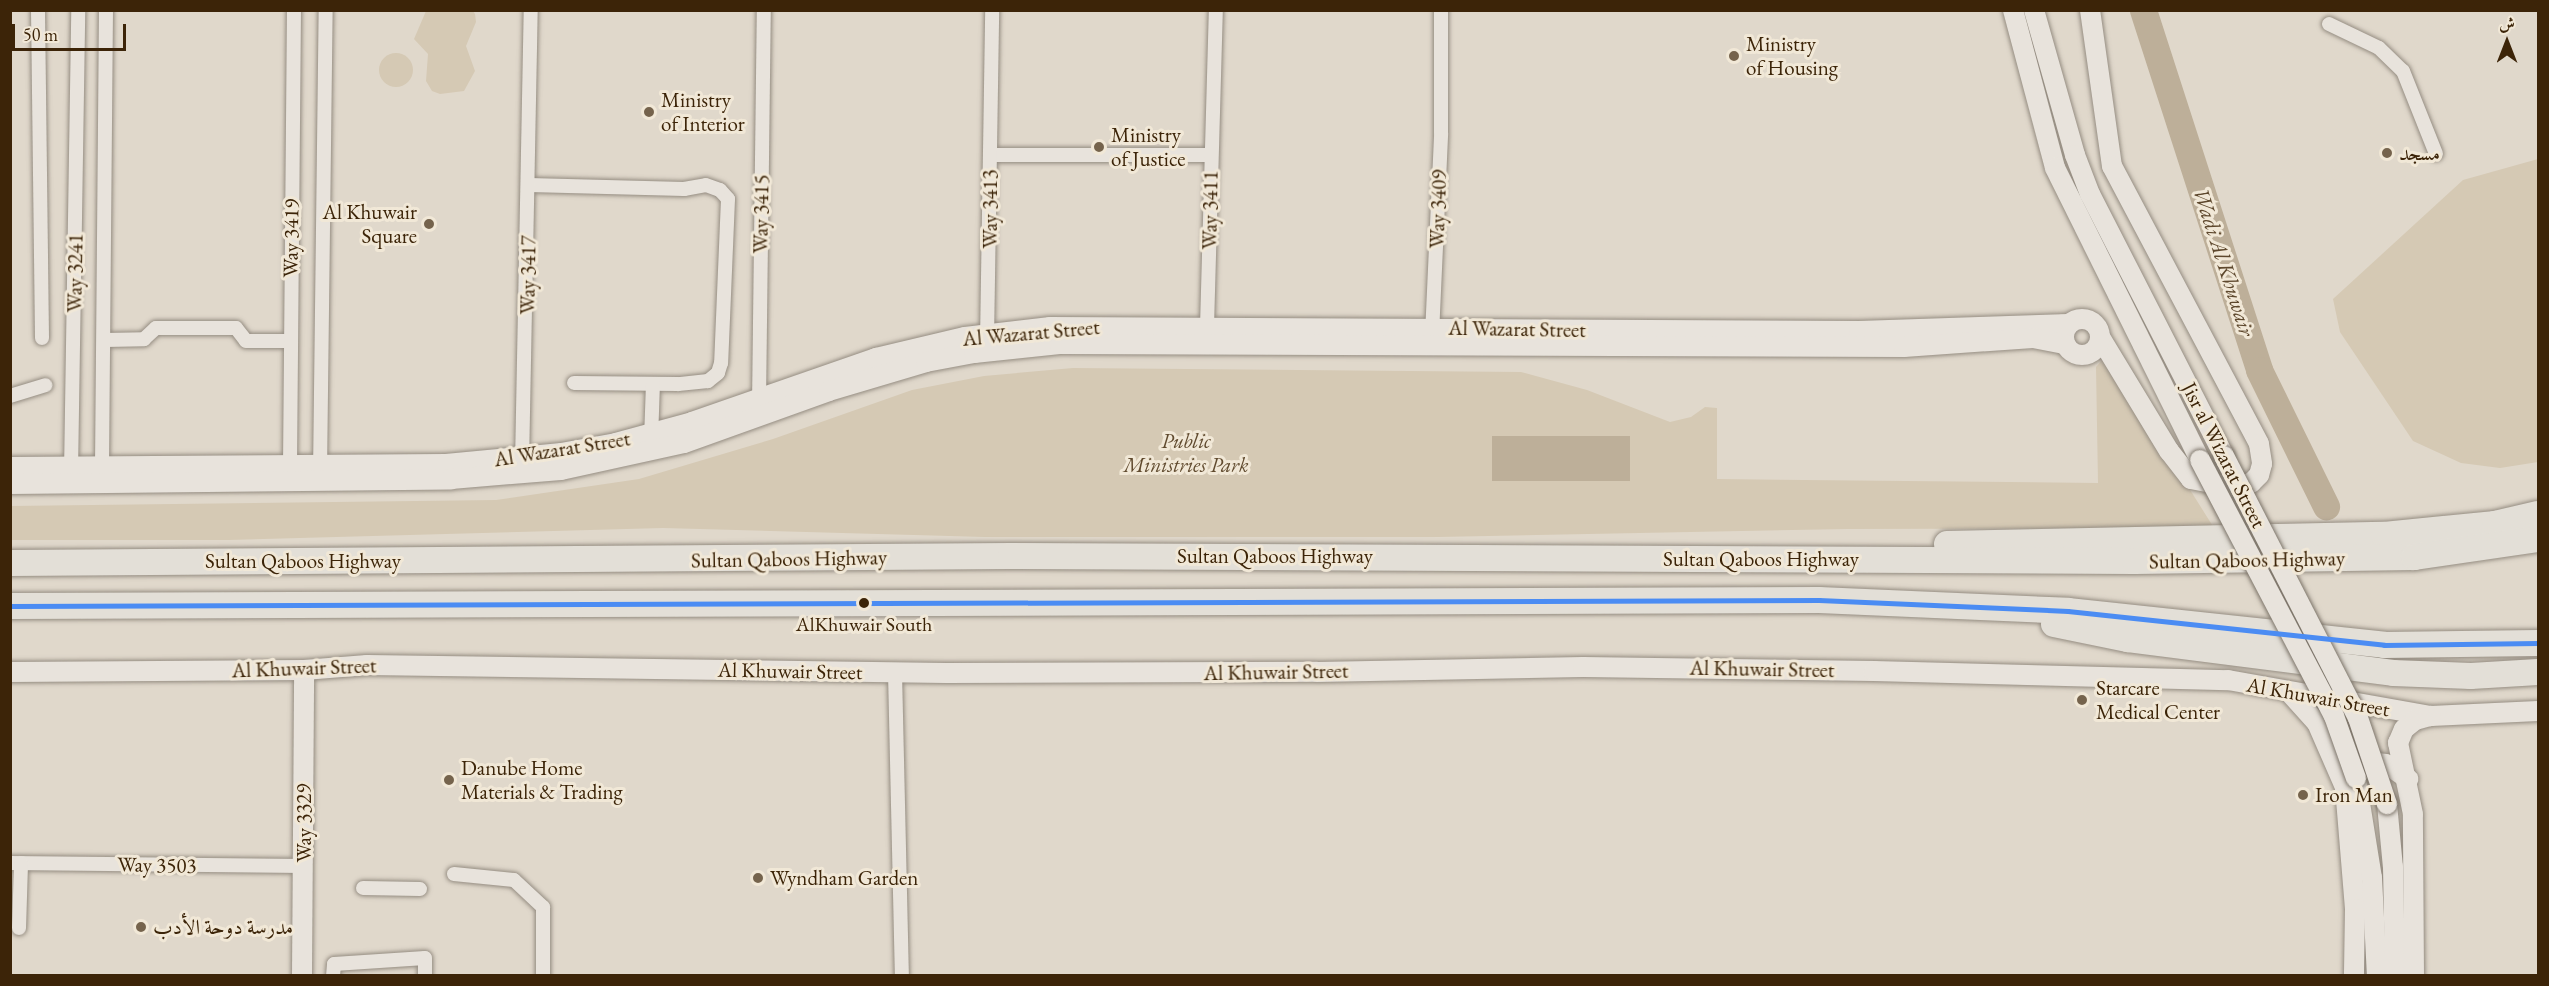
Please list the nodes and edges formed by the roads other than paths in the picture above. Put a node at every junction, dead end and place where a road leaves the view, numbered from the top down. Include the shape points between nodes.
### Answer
1 (38, 10) edge
2 (78, 10) edge
3 (106, 10) edge
4 (294, 10) edge
5 (326, 10) edge
6 (531, 10) edge
7 (764, 10) edge
8 (992, 10) edge
9 (1216, 10) edge
10 (1441, 10) edge
11 (2013, 10) edge
12 (2034, 10) edge
13 (2046, 10) edge
14 (2090, 10) edge
15 (2329, 24) dead end
16 (2060, 102) junction
17 (2436, 154) dead end
18 (990, 155) junction
19 (1211, 155) junction
20 (529, 185) junction
21 (2069, 324) junction
22 (1207, 327) junction
23 (1434, 328) junction
24 (989, 333) junction
25 (2100, 337) junction
26 (42, 338) dead end
27 (105, 340) junction
28 (291, 341) junction
29 (1130, 343) junction
30 (2066, 344) junction
31 (1362, 345) junction
32 (926, 362) junction
33 (574, 383) dead end
34 (45, 384) dead end
35 (653, 384) junction
36 (10, 396) edge
37 (759, 408) junction
38 (651, 442) junction
39 (525, 457) junction
40 (290, 466) junction
41 (322, 466) junction
42 (10, 467) edge
43 (73, 467) junction
44 (102, 467) junction
45 (451, 479) junction
46 (249, 481) junction
47 (10, 482) edge
48 (2538, 514) edge
49 (2538, 538) edge
50 (1833, 560) junction
51 (10, 563) edge
52 (10, 606) edge
53 (1999, 608) junction
54 (2538, 643) edge
55 (304, 670) junction
56 (10, 672) edge
57 (895, 672) junction
58 (2538, 672) edge
59 (2290, 693) junction
60 (2380, 708) junction
61 (2538, 711) edge
62 (2431, 716) junction
63 (2398, 743) junction
64 (2408, 779) junction
65 (2350, 782) junction
66 (16, 863) edge
67 (304, 866) junction
68 (454, 874) dead end
69 (363, 888) dead end
70 (420, 889) dead end
71 (20, 928) dead end
72 (302, 975) edge
73 (333, 975) edge
74 (425, 975) edge
75 (543, 975) edge
76 (902, 975) edge
77 (2354, 975) edge
78 (2377, 975) edge
79 (2395, 975) edge
80 (2414, 975) edge

1 - 26 street
2 - 43 street, Way 3241
3 - 27 street
4 - 28 street, Way 3419
5 - 41 street
6 - 20 street, Way 3417
7 - 37 street, Way 3415
8 - 18 street, Way 3413
9 - 19 street, Way 3411
10 - 23 street, Way 3409
11 - 65 street, Jisr al Wizarat Street, bridge via 2055,168 2200,460 2334,716
12 - 16 street, Jisr al Wizarat Street
13 - 16 street
14 - 25 street via 2112,166 2259,444 2259,475 2251,483 2232,487 2191,479
15 - 17 street via 2379,48 2403,70
16 - 79 street, Jisr al Wizarat Street, bridge via 2090,194 2358,718 2386,804
18 - 19 street
18 - 24 street, Way 3413
19 - 22 street, Way 3411
20 - 35 street via 684,189 706,186 720,190 728,199 721,363 717,374 708,381
20 - 39 street, Way 3417
21 - 23 street, Al Wazarat Street via 1870,331
21 - 25 street via 2089,320
21 - 30 street
22 - 23 street, Al Wazarat Street
22 - 24 street, Al Wazarat Street via 1090,326
22 - 29 street via 1193,340
23 - 31 street via 1425,340
24 - 32 street via 981,346
24 - 37 street, Al Wazarat Street via 876,358
25 - 30 street via 2097,347 2083,355
27 - 28 street via 144,339 156,328 236,328 246,341
27 - 44 street
28 - 40 street, Way 3419
29 - 31 street, Al Wazarat Street
29 - 32 street, Al Wazarat Street via 1031,346
30 - 31 street, Al Wazarat Street via 2033,338 1904,347
32 - 37 street, Al Wazarat Street
33 - 35 street
34 - 36 street
35 - 38 street
37 - 38 street, Al Wazarat Street
38 - 39 street, Al Wazarat Street
38 - 45 street, Al Wazarat Street via 561,470
39 - 41 street, Al Wazarat Street via 446,464
39 - 45 street via 513,471
40 - 41 street, Al Wazarat Street
40 - 44 street, Al Wazarat Street
41 - 46 street via 314,477
42 - 43 street, Al Wazarat Street
43 - 44 street, Al Wazarat Street
43 - 47 street via 64,477
45 - 46 street, Al Wazarat Street
46 - 47 street, Al Wazarat Street
48 - 50 highway via 2433,533 1929,545 1882,549
49 - 50 highway, Sultan Qaboos Highway via 2414,557
50 - 51 highway, Sultan Qaboos Highway via 1011,556
52 - 53 highway, Sultan Qaboos Highway via 1819,600
53 - 54 highway, Sultan Qaboos Highway via 2068,611 2384,645
53 - 58 highway via 2060,626 2128,639 2283,661 2393,673 2471,676
55 - 56 street, Al Khuwair Street
55 - 57 street, Al Khuwair Street via 367,665
55 - 67 street, Way 3329
57 - 59 street, Al Khuwair Street via 1317,672 1583,667 1897,671 2228,680
57 - 76 street
59 - 60 street, Al Khuwair Street
59 - 65 street via 2317,723
60 - 62 street, Al Khuwair Street
60 - 63 street
61 - 62 street, Al Khuwair Street
62 - 63 street via 2415,720 2404,729
63 - 64 street
64 - 65 street via 2386,764 2368,762 2347,771
64 - 80 street via 2415,851
65 - 77 street
65 - 78 street, Jisr al Wizarat Street via 2372,878
66 - 67 street, Way 3503
66 - 71 street
67 - 72 street, Way 3329
68 - 75 street via 513,880 543,907
69 - 70 street
73 - 74 street via 334,964 425,958

